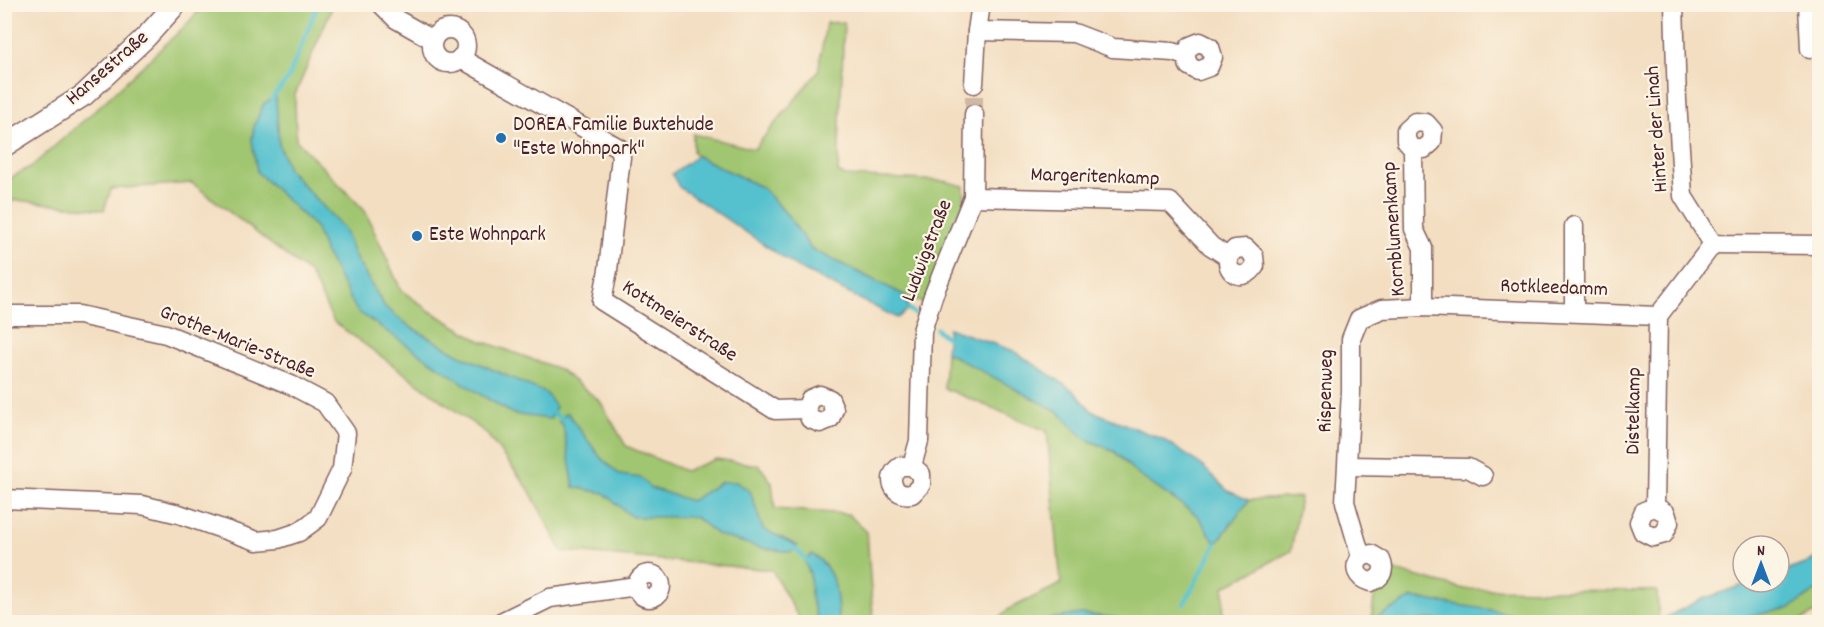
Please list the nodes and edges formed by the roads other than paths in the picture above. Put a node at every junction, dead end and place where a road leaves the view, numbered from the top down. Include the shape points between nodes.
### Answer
1 (176, 4) edge
2 (381, 4) edge
3 (981, 4) edge
4 (1674, 4) edge
5 (1808, 4) edge
6 (976, 31) junction
7 (433, 40) junction
8 (1810, 50) dead end
9 (1185, 56) dead end
10 (460, 58) junction
11 (974, 84) tunnel mouth
12 (974, 114) tunnel mouth
13 (4, 146) edge
14 (1413, 149) dead end
15 (973, 197) junction
16 (1574, 226) dead end
17 (1713, 244) junction
18 (1820, 245) edge
19 (1228, 257) dead end
20 (1423, 307) junction
21 (1574, 312) junction
22 (4, 315) edge
23 (1658, 316) junction
24 (1359, 319) joint
25 (806, 409) dead end
26 (912, 466) dead end
27 (1348, 466) junction
28 (1483, 476) dead end
29 (4, 499) edge
30 (1655, 507) dead end
31 (1361, 557) dead end
32 (637, 586) dead end
33 (501, 622) edge

1 - 13 street, Hansestraße via 84,95
2 - 7 street, Kottmeierstraße via 396,19
3 - 6 street
4 - 17 street, Hinter der Linah via 1683,196
5 - 8 street
6 - 9 street via 1074,33 1113,48
6 - 11 street
7 - 10 street, Kottmeierstraße via 433,51 441,60 449,63
7 - 10 street via 449,28 458,31 466,45
10 - 25 street, Kottmeierstraße via 619,148 602,301 775,410
12 - 15 street, Ludwigstraße
14 - 20 street, Kornblumenkamp via 1414,229 1423,248
15 - 19 street, Margeritenkamp via 1170,202 1211,246
15 - 26 street, Ludwigstraße via 922,331 919,441
16 - 21 street
17 - 18 street
17 - 23 street
20 - 21 street, Rotkleedamm
20 - 24 street, Rotkleedamm via 1383,309
21 - 23 street, Rotkleedamm
22 - 29 street, Grothe-Marie-Straße via 79,315 166,334 325,403 346,433 342,469 318,518 299,532 278,539 257,541 142,505
23 - 30 street, Distelkamp
24 - 27 street, Rispenweg via 1351,339
27 - 28 street via 1468,468
27 - 31 street, Rispenweg via 1346,502
32 - 33 street via 550,598

